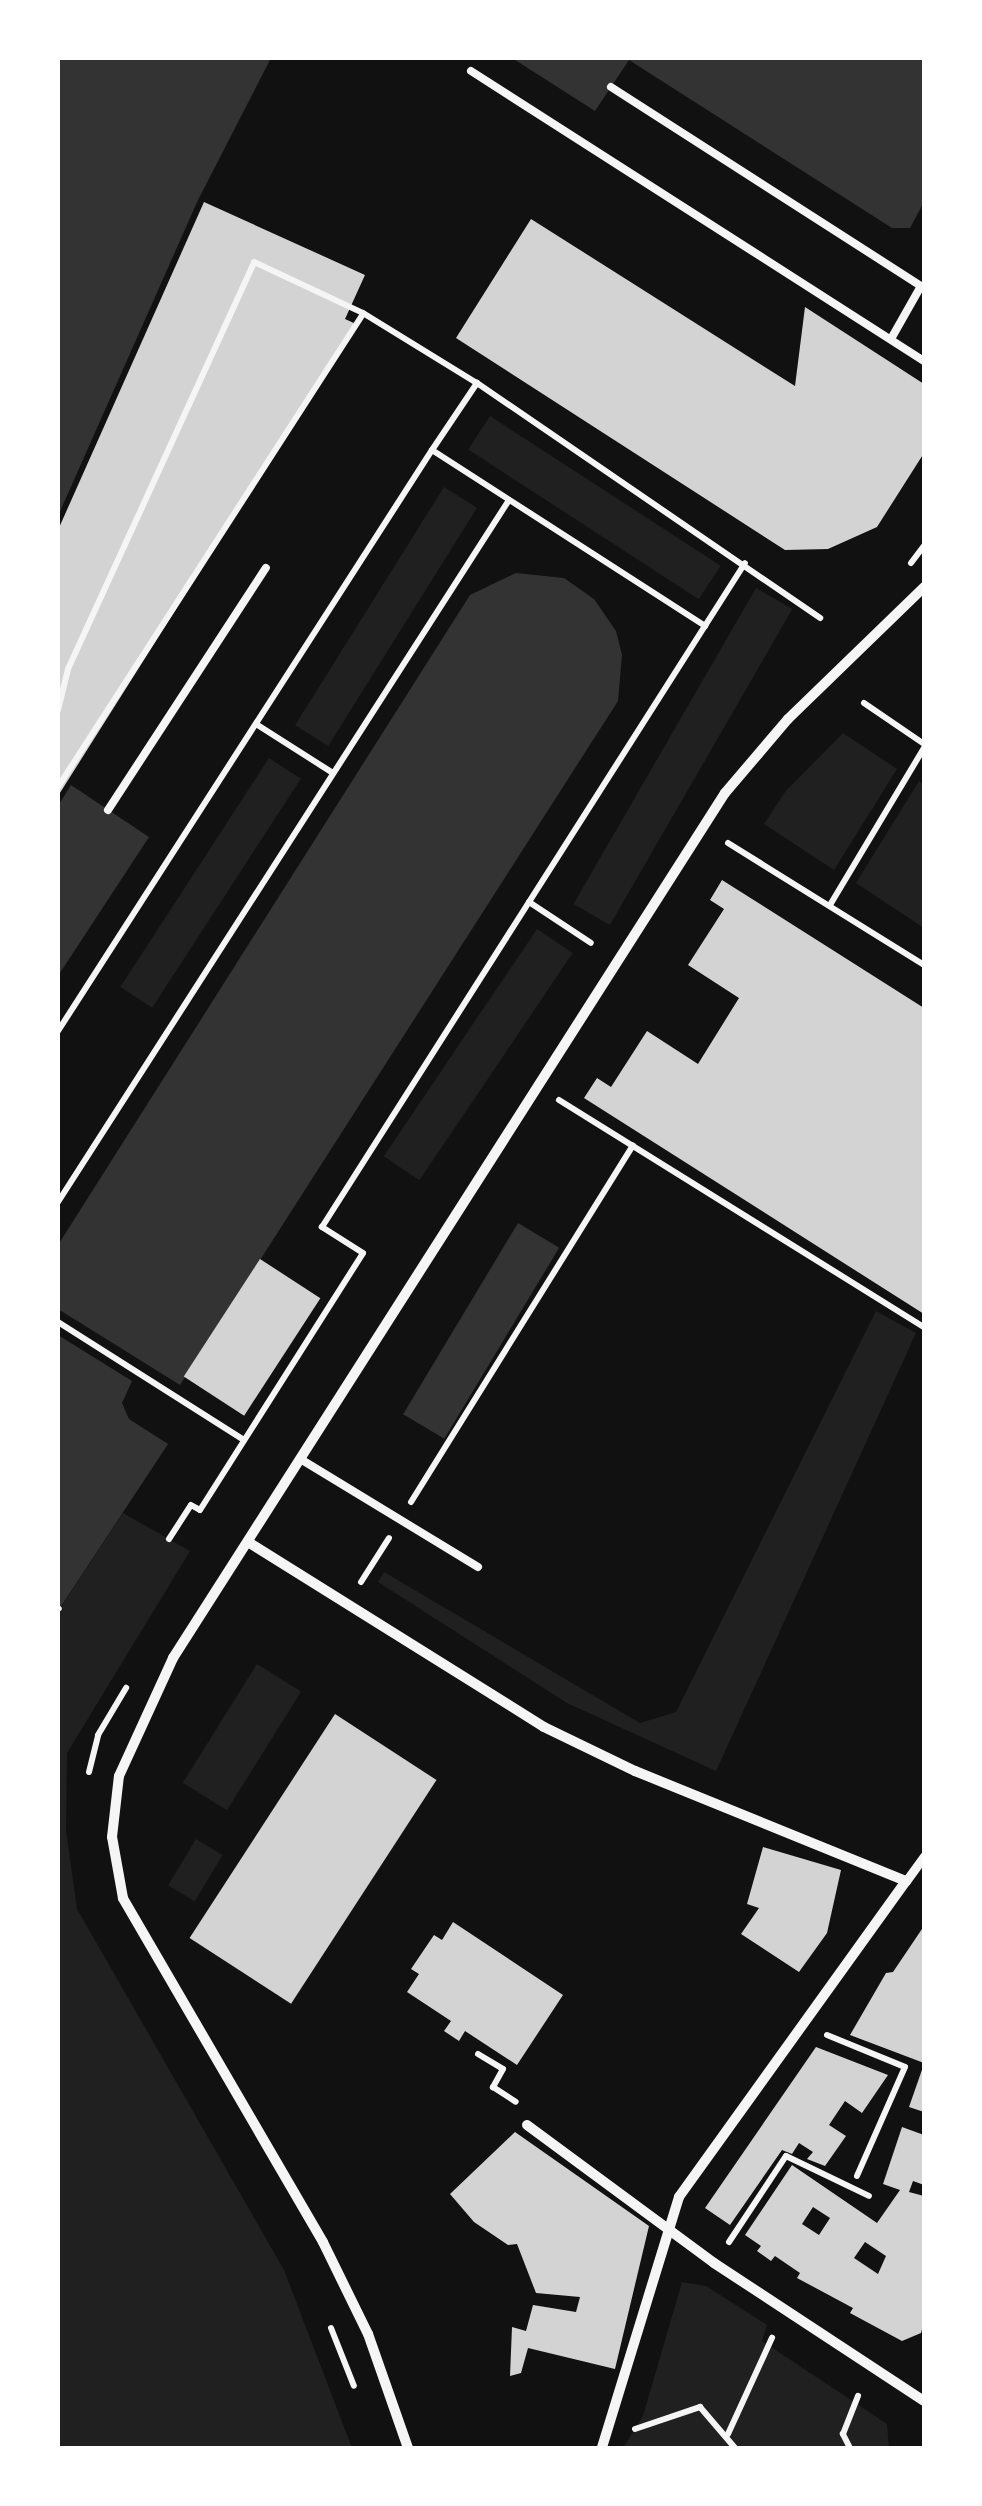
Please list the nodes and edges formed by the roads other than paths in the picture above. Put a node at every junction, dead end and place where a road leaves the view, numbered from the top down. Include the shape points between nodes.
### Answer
1 (471, 70) dead end
2 (611, 87) dead end
3 (923, 283) edge
4 (891, 339) junction
5 (924, 361) edge
6 (266, 568) dead end
7 (924, 588) edge
8 (108, 810) dead end
9 (302, 1460) junction
10 (248, 1542) junction
11 (478, 1567) dead end
12 (924, 1856) edge
13 (906, 1881) junction
14 (527, 2124) road end
15 (666, 2222) junction
16 (924, 2401) edge
17 (602, 2447) edge
18 (408, 2448) edge

1 - 4 lane
2 - 3 lane
3 - 4 lane
4 - 5 lane
6 - 8 lane
7 - 9 street via 788,718 725,793
9 - 10 street
9 - 11 lane
10 - 13 street via 603,1757
10 - 18 street via 173,1658 120,1776 112,1837 120,1883 162,1969 323,2242 368,2334
12 - 13 street
13 - 15 street
14 - 15 street
15 - 16 street via 714,2263
15 - 17 street

